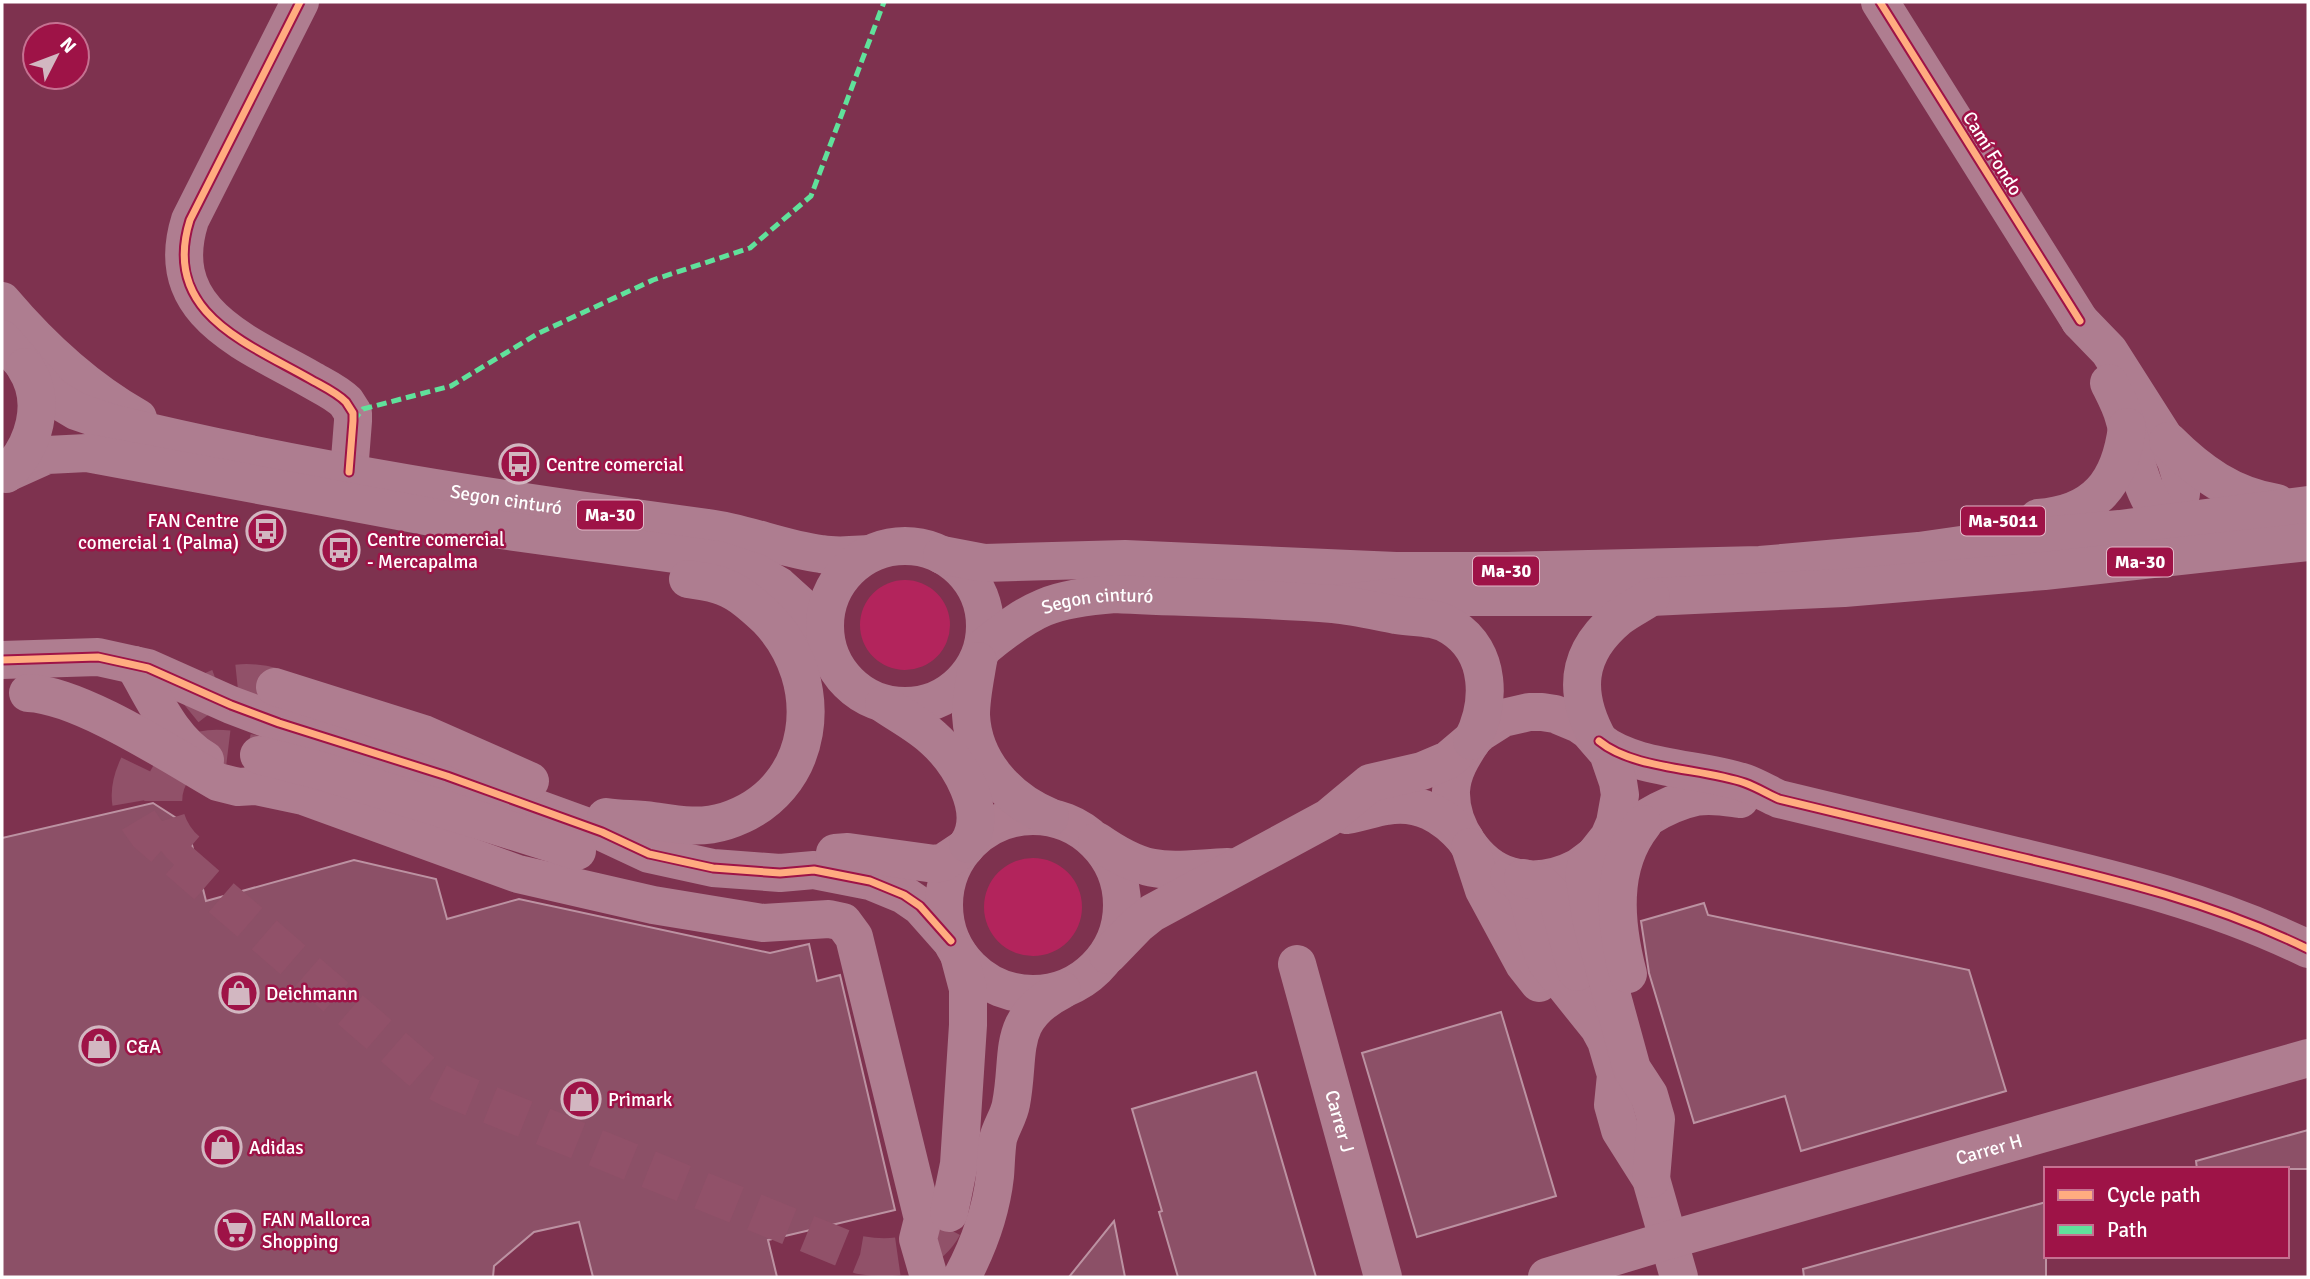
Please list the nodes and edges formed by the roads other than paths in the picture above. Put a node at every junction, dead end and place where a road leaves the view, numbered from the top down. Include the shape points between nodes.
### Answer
1 (300, 2) edge
2 (1880, 2) edge
3 (2, 301) edge
4 (2080, 321) junction
5 (9, 347) edge
6 (2127, 427) junction
7 (184, 439) junction
8 (2165, 439) junction
9 (349, 472) junction
10 (4, 475) edge
11 (2308, 519) edge
12 (2168, 522) junction
13 (501, 530) junction
14 (869, 554) junction
15 (942, 555) junction
16 (1838, 573) junction
17 (1651, 597) junction
18 (1335, 604) junction
19 (825, 638) junction
20 (980, 655) junction
21 (2, 660) edge
22 (134, 665) junction
23 (275, 687) tunnel mouth
24 (15, 697) edge
25 (884, 704) junction
26 (1472, 741) junction
27 (1600, 741) junction
28 (257, 771) junction
29 (1779, 799) junction
30 (525, 806) junction
31 (606, 817) junction
32 (1050, 817) junction
33 (1328, 818) junction
34 (1648, 818) junction
35 (1090, 836) junction
36 (1467, 842) junction
37 (966, 846) junction
38 (1590, 859) junction
39 (1237, 866) junction
40 (1516, 877) junction
41 (857, 879) junction
42 (2308, 950) edge
43 (1108, 955) junction
44 (963, 957) junction
45 (1297, 964) dead end
46 (1062, 990) junction
47 (2308, 1058) edge
48 (1631, 1100) junction
49 (998, 1138) junction
50 (936, 1216) junction
51 (1668, 1240) junction
52 (969, 1263) edge
53 (929, 1277) edge
54 (1383, 1277) edge
55 (1547, 1277) edge
56 (1679, 1277) edge

1 - 9 street via 190,220 185,268 193,294 220,327 346,402 353,413
2 - 4 street, Camí Fondo
3 - 7 highway via 93,389 141,420
4 - 6 highway
4 - 8 highway via 2109,351
5 - 7 highway, Ma-30 via 51,396 76,411
5 - 10 highway via 33,385 37,413 30,441
6 - 12 highway via 2142,480
6 - 16 highway, Ma-5011 via 2124,452 2109,482 2077,511 1929,531
7 - 9 highway, Ma-30
8 - 11 highway via 2206,475
8 - 12 highway via 2181,478 2181,494
9 - 14 highway, Segon cinturó / Ma-30 via 715,528 822,555
10 - 13 highway, Ma-30 via 47,455 87,453
11 - 12 highway
11 - 16 highway, Ma-30 via 2235,551 2057,570
12 - 16 highway, Ma-30 via 1892,554
12 - 16 highway via 2144,542
13 - 19 highway, Ma-30 via 740,566 791,595
13 - 31 highway via 615,571 725,587 773,624 801,674 806,725 799,756 782,784 755,808 725,821 691,827
14 - 15 highway, Ma-30 via 906,545
14 - 19 highway, Ma-30 via 848,568 834,588 825,613
15 - 16 highway, Ma-30 via 984,563 1125,559 1396,571 1760,565
15 - 20 highway, Ma-30 via 964,571 979,594 986,621
16 - 17 highway, Ma-30
17 - 18 highway, Ma-30 via 1399,597
17 - 27 highway via 1618,618 1596,642 1582,670 1584,708
18 - 20 highway, Segon cinturó / Ma-30 via 1115,594 1065,599 1030,613
18 - 26 highway via 1439,620 1465,638 1480,660 1486,686 1483,716
19 - 25 highway, Ma-30 via 841,674 860,693
20 - 25 highway, Ma-30 via 962,684 939,699 912,706
20 - 32 highway, Ma-30 via 971,713 979,751 1012,795
21 - 22 street via 98,657
22 - 24 street
22 - 28 street via 191,752 213,765
22 - 30 street via 279,723
23 - 31 street via 424,734
24 - 28 street via 49,695 218,782 238,787
25 - 37 highway, Ma-30 via 932,737 961,774 976,822
26 - 27 street via 1503,718 1542,712 1579,724
26 - 33 street via 1435,766 1370,783
26 - 36 street via 1458,764 1451,791
27 - 29 street via 1615,752 1744,782
27 - 38 street via 1614,766 1620,795 1609,837
28 - 41 street via 322,771 656,873 780,890 826,887
28 - 50 street via 316,800 518,874 739,920 843,922 854,937
29 - 34 street via 1710,795 1672,805
29 - 42 street via 2199,903
30 - 31 street
30 - 41 street via 602,832 649,854 724,870 814,870
31 - 37 street via 653,838 746,855 848,852 935,864
32 - 35 street
32 - 37 street via 1005,820
33 - 36 street via 1388,805 1415,806 1438,814
33 - 39 street
34 - 38 street
34 - 48 street via 1625,853 1618,891 1623,953 1651,1062
35 - 39 street via 1121,858 1150,869
35 - 43 street via 1111,858 1121,887 1120,929
36 - 40 street via 1483,860
36 - 48 street via 1485,890 1524,964 1581,1034 1598,1082
37 - 44 street via 951,869 944,898 944,913
38 - 40 street via 1566,874
38 - 48 street via 1584,874 1592,923 1632,1069
39 - 43 street via 1153,913
40 - 48 street via 1527,893 1547,963 1599,1028 1616,1075
41 - 44 street via 887,886 920,906
43 - 46 street via 1088,977
44 - 46 street via 992,985 1018,993 1047,995
44 - 49 street via 992,996 998,1018 991,1106
44 - 50 street via 968,1025 959,1164
45 - 54 street, Carrer J
46 - 49 street via 1036,1008 1023,1028 1016,1046 1011,1105
47 - 51 street, Carrer H
48 - 51 street via 1620,1130 1651,1179
49 - 52 street via 989,1212
50 - 52 street via 931,1227
50 - 53 street via 918,1239
51 - 55 street, Carrer H
51 - 56 street

